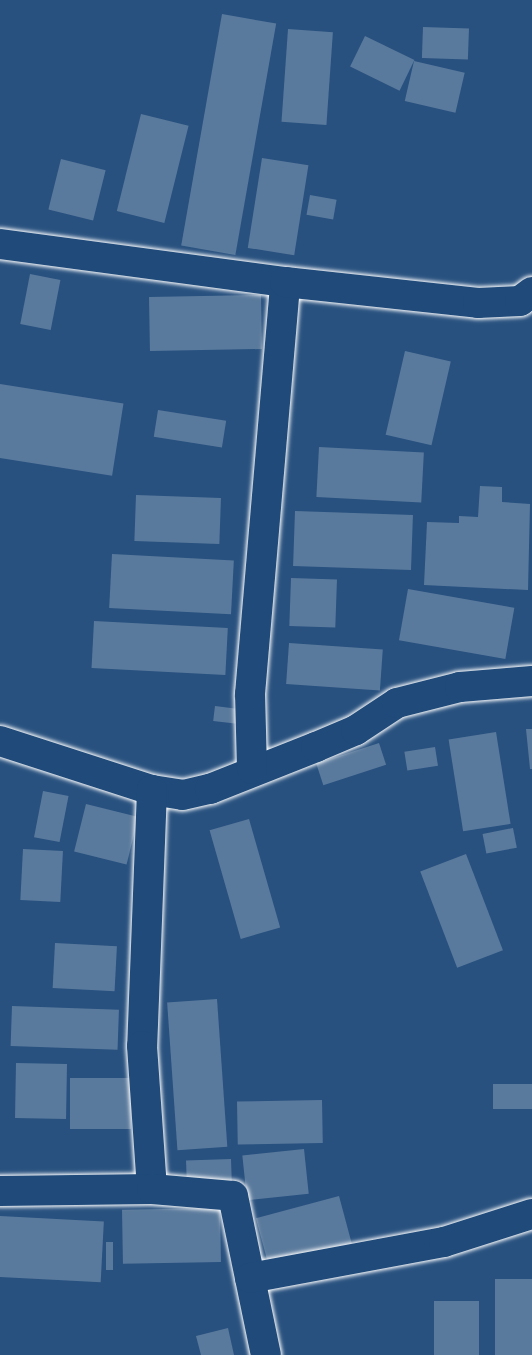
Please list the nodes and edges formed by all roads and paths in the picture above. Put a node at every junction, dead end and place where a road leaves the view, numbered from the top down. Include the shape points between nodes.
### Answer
1 (0, 244) edge
2 (285, 282) junction
3 (532, 292) edge
4 (532, 681) edge
5 (0, 741) edge
6 (252, 769) junction
7 (152, 790) junction
8 (152, 1189) junction
9 (0, 1191) edge
10 (532, 1214) edge
11 (250, 1278) junction
12 (266, 1355) edge

1 - 2 street
2 - 3 street via 478,303 520,301
2 - 6 street via 250,694
4 - 6 street via 460,687 397,703 356,730
5 - 7 street
6 - 7 street via 210,789 183,794
7 - 8 street via 142,1046
8 - 9 street
8 - 11 street via 233,1196
10 - 11 street via 444,1242
11 - 12 street

